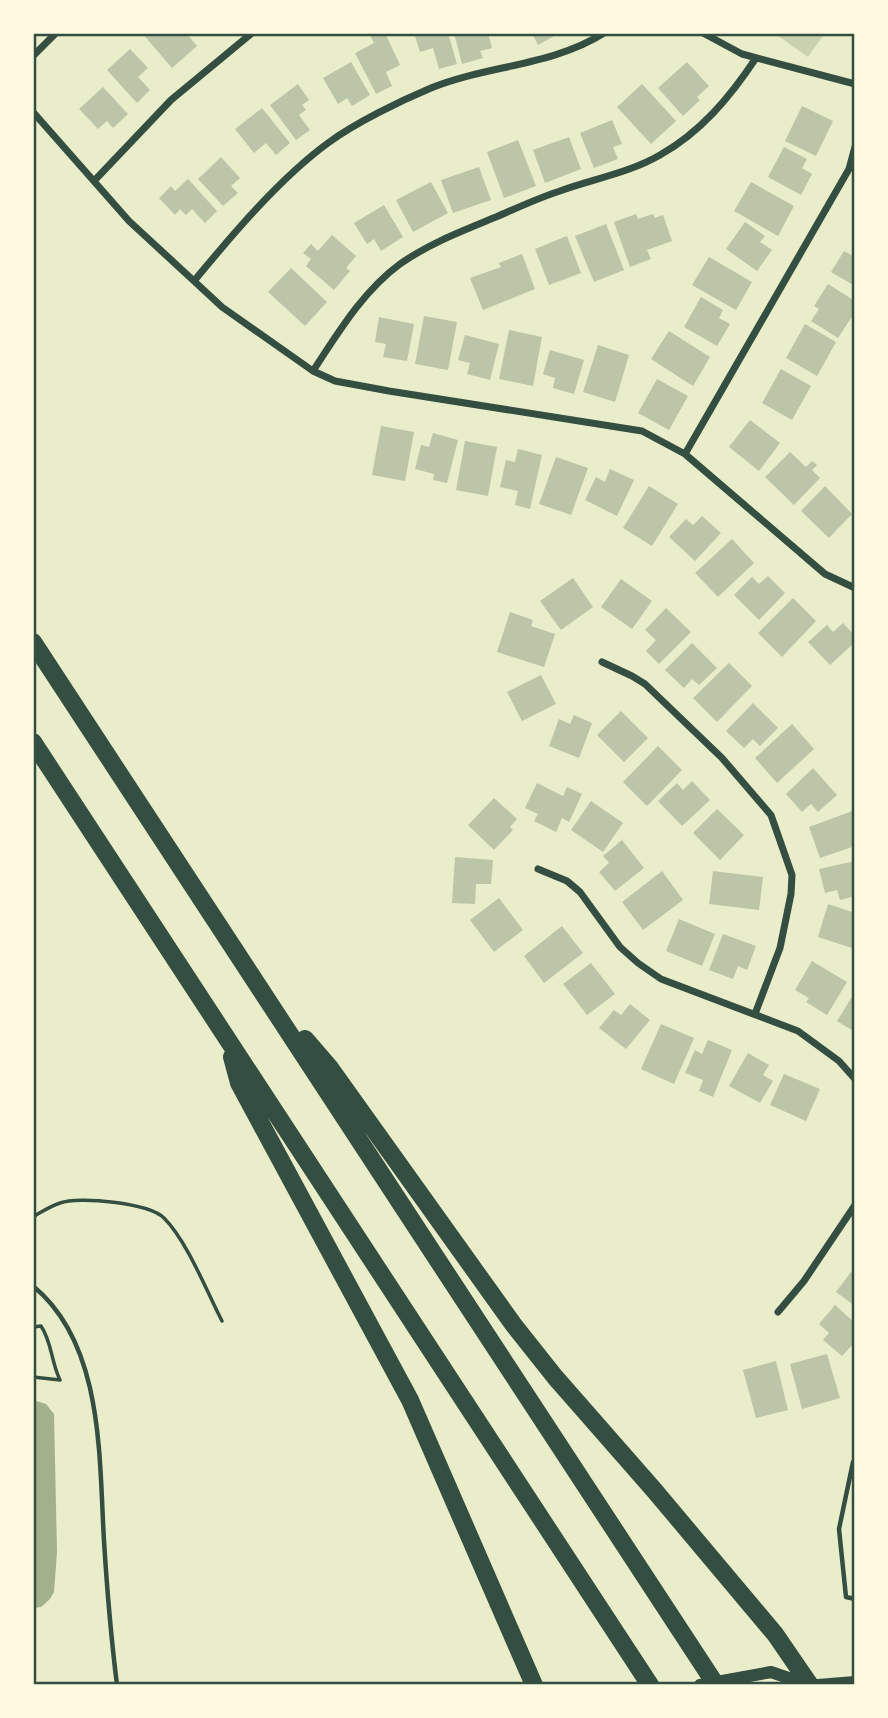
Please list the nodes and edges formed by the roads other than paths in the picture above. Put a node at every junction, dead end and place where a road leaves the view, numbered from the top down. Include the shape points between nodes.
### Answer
1 (56, 33) edge
2 (252, 33) edge
3 (604, 33) edge
4 (703, 33) edge
5 (33, 56) edge
6 (756, 58) junction
7 (855, 84) edge
8 (33, 112) edge
9 (855, 147) edge
10 (94, 181) junction
11 (194, 281) junction
12 (313, 371) junction
13 (685, 454) junction
14 (855, 587) edge
15 (33, 642) edge
16 (602, 662) dead end
17 (33, 742) edge
18 (538, 869) dead end
19 (257, 983) junction
20 (755, 1014) junction
21 (228, 1040) junction
22 (855, 1079) edge
23 (855, 1205) edge
24 (33, 1286) edge
25 (778, 1312) dead end
26 (853, 1462) dead end
27 (855, 1599) edge
28 (511, 1634) junction
29 (855, 1682) edge
30 (117, 1685) edge
31 (524, 1685) edge
32 (534, 1685) edge
33 (650, 1685) edge
34 (700, 1685) edge
35 (716, 1685) edge
36 (809, 1685) edge
37 (818, 1685) edge

1 - 5 street
2 - 10 street via 170,100
3 - 11 street via 554,57 495,68 432,88 329,142 231,236
4 - 6 street
6 - 7 street
6 - 12 street via 731,96 692,134 661,155 558,191 436,242 399,265 346,320
8 - 10 street
9 - 13 street via 849,169
10 - 11 street via 129,221
11 - 12 street via 222,307
12 - 13 street via 335,381 389,391 642,431
13 - 14 street via 825,574
15 - 19 highway
16 - 20 street via 645,684 722,758 771,815 792,875 792,894 780,948
17 - 21 highway
18 - 20 street via 580,892 620,947 661,979
19 - 35 highway
19 - 36 highway via 330,1068 555,1377 775,1634
20 - 22 street via 817,1043
21 - 28 highway via 239,1083 410,1400
21 - 33 highway
23 - 25 street
24 - 30 lane via 57,1312 76,1343 90,1387
26 - 27 lane via 839,1529 846,1597
28 - 31 highway
28 - 32 highway
29 - 37 main road
34 - 36 main road via 771,1672

